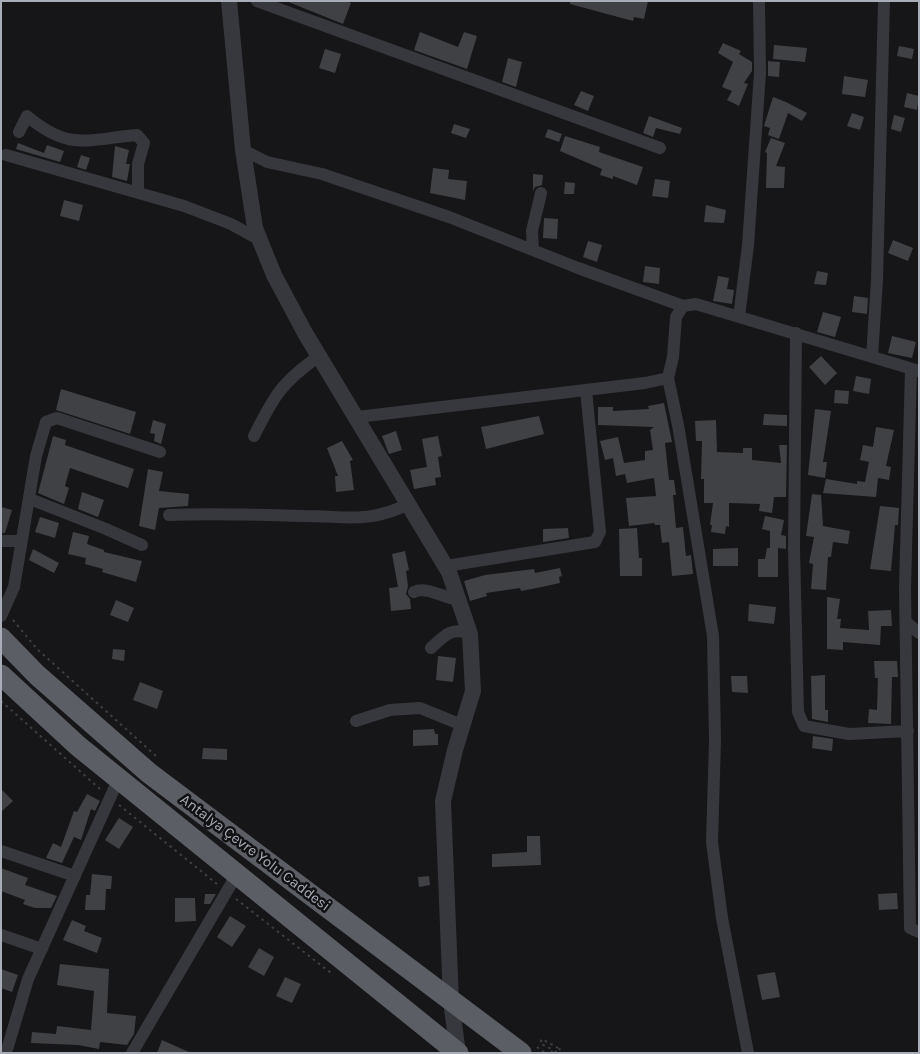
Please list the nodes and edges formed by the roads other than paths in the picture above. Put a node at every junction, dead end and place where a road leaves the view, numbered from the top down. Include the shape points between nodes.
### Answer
1 (229, 1) edge
2 (257, 1) edge
3 (758, 1) edge
4 (884, 1) edge
5 (19, 132) dead end
6 (660, 148) dead end
7 (243, 150) junction
8 (6, 155) dead end
9 (138, 193) junction
10 (541, 193) dead end
11 (260, 240) junction
12 (533, 250) junction
13 (683, 306) junction
14 (739, 316) junction
15 (796, 333) junction
16 (319, 356) junction
17 (872, 357) junction
18 (915, 370) edge
19 (668, 378) junction
20 (586, 390) junction
21 (357, 417) junction
22 (254, 436) dead end
23 (160, 452) dead end
24 (30, 499) junction
25 (409, 504) junction
26 (169, 516) dead end
27 (1, 541) edge
28 (22, 541) junction
29 (142, 546) dead end
30 (446, 566) junction
31 (414, 592) dead end
32 (459, 600) junction
33 (3, 613) edge
34 (906, 622) junction
35 (919, 633) edge
36 (470, 634) junction
37 (1, 638) edge
38 (430, 648) dead end
39 (1, 675) edge
40 (356, 720) dead end
41 (462, 725) junction
42 (908, 731) junction
43 (118, 778) junction
44 (914, 839) edge
45 (1, 851) edge
46 (75, 876) junction
47 (232, 883) junction
48 (919, 932) edge
49 (1, 935) edge
50 (42, 949) junction
51 (451, 1001) junction
52 (7, 1026) edge
53 (8, 1047) edge
54 (529, 1050) edge
55 (17, 1053) edge
56 (132, 1053) edge
57 (458, 1053) edge
58 (748, 1053) edge

1 - 7 street
2 - 6 street
3 - 14 street via 760,73 748,245
4 - 17 street
5 - 9 street via 27,116 43,129 81,142 137,135 144,144 138,164
7 - 11 street
7 - 12 street via 267,162 322,174 440,214
8 - 9 street
9 - 11 street via 232,224
10 - 12 street via 532,231
11 - 16 street via 274,275
12 - 13 street
13 - 14 street via 696,304
13 - 19 street via 676,317 674,357
14 - 15 street
15 - 17 street
15 - 42 street via 794,549 798,712 804,726 850,734
16 - 21 street
16 - 22 street via 292,375 273,398
17 - 18 street
18 - 34 street
19 - 20 street
19 - 58 street via 713,636 712,842 722,918
20 - 21 street
20 - 30 street via 600,532 595,542
21 - 25 street
23 - 24 street via 57,418 46,422 36,456
24 - 28 street
24 - 29 street
25 - 26 street via 387,515 354,518
25 - 30 street
27 - 28 street
28 - 33 street via 14,587
30 - 32 street
31 - 32 street via 425,589 444,598
32 - 36 street
34 - 35 street
34 - 42 street
36 - 38 street via 461,630 448,632
36 - 41 street via 473,691
37 - 51 highway, Antalya Çevre Yolu Caddesi via 37,675 149,773
39 - 43 highway, Antalya Çevre Yolu Caddesi
40 - 41 street via 390,710 420,708
41 - 51 street via 443,801
42 - 44 street
43 - 46 street
43 - 47 highway, Antalya Çevre Yolu Caddesi
44 - 48 street via 910,928
45 - 46 street
46 - 50 street
47 - 56 street
47 - 57 highway, Antalya Çevre Yolu Caddesi
49 - 50 street
50 - 52 street
51 - 54 highway, Antalya Çevre Yolu Caddesi
51 - 57 street
52 - 53 street
53 - 55 street

